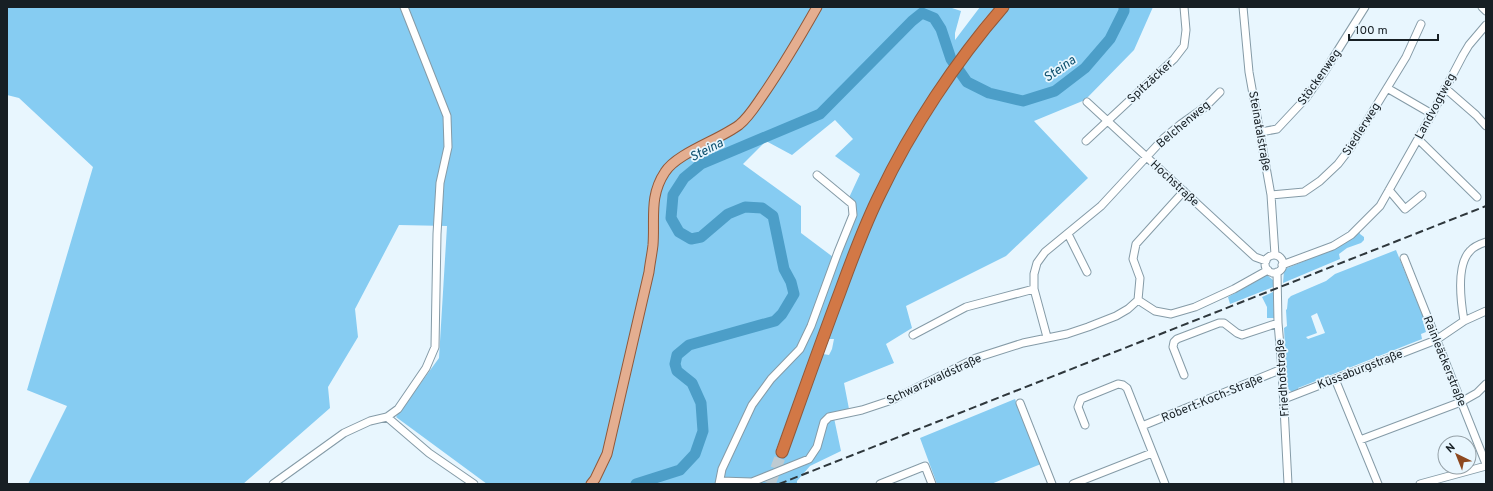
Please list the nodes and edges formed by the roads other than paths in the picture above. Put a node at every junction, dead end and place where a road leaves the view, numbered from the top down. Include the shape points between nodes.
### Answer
1 (404, 7) edge
2 (817, 7) edge
3 (1003, 7) edge
4 (1184, 7) edge
5 (1243, 7) edge
6 (1365, 7) edge
7 (1482, 7) edge
8 (1486, 11) edge
9 (1421, 24) dead end
10 (1486, 25) edge
11 (1387, 88) junction
12 (1445, 88) junction
13 (1220, 92) dead end
14 (1087, 102) dead end
15 (1432, 114) junction
16 (1108, 121) junction
17 (1486, 126) edge
18 (1261, 132) junction
19 (1418, 139) junction
20 (1086, 141) dead end
21 (1146, 156) junction
22 (817, 175) dead end
23 (1389, 190) junction
24 (1184, 191) junction
25 (1271, 195) junction
26 (1422, 195) dead end
27 (1477, 197) dead end
28 (1068, 234) junction
29 (1486, 242) edge
30 (1275, 255) junction
31 (1404, 258) dead end
32 (1266, 261) junction
33 (1282, 265) junction
34 (1268, 270) junction
35 (1087, 272) dead end
36 (1277, 272) junction
37 (1034, 289) junction
38 (1138, 300) junction
39 (1486, 311) edge
40 (1464, 321) junction
41 (1278, 323) junction
42 (913, 335) dead end
43 (1047, 337) junction
44 (1436, 340) junction
45 (1282, 369) junction
46 (1184, 375) dead end
47 (1335, 379) junction
48 (1486, 384) edge
49 (1284, 399) junction
50 (1461, 402) junction
51 (1020, 403) dead end
52 (387, 417) junction
53 (1086, 425) dead end
54 (1142, 426) junction
55 (1360, 440) junction
56 (782, 452) tunnel mouth
57 (1152, 453) junction
58 (1486, 465) edge
59 (719, 483) edge
60 (273, 484) edge
61 (474, 484) edge
62 (591, 484) edge
63 (880, 484) edge
64 (932, 484) edge
65 (1052, 484) edge
66 (1073, 484) edge
67 (1165, 484) edge
68 (1288, 484) edge
69 (1378, 484) edge
70 (1420, 484) edge

1 - 52 street via 448,116 448,147 440,183 435,347 426,368 398,409
2 - 62 main road via 785,64 752,112 726,134 676,160 665,171 656,188 649,272 607,454
3 - 56 highway via 946,82 921,120 880,193 862,233
4 - 16 street, Spitzäcker via 1184,46 1174,59
5 - 18 street, Steinatalstraße via 1249,72
6 - 18 street, Stöckenweg via 1306,98 1277,129
7 - 8 street
9 - 11 street, Siedlerweg via 1406,57
10 - 12 street, Landvogtweg via 1469,46
11 - 15 street
11 - 25 street, Siedlerweg via 1351,147 1320,181 1304,192
12 - 15 street, Landvogtweg
12 - 17 street
13 - 21 street, Belchenweg
14 - 16 street, Hochstraße
15 - 19 street, Landvogtweg
16 - 20 street, Spitzäcker
16 - 21 street, Hochstraße
18 - 25 street, Steinatalstraße
19 - 23 street, Landvogtweg
19 - 27 street
21 - 24 street, Hochstraße
21 - 28 street, Belchenweg via 1101,206
22 - 59 street via 852,204 853,215 800,349 770,379 752,405 722,469
23 - 26 street via 1405,209
23 - 33 street, Landvogtweg via 1380,206 1351,235 1333,246
24 - 32 street, Hochstraße via 1255,257
24 - 38 street via 1136,244 1133,259 1140,278
25 - 30 street, Steinatalstraße
28 - 35 street
28 - 37 street, Belchenweg via 1045,252 1037,263
29 - 40 street via 1469,251 1464,260 1461,275 1461,306
30 - 32 street
30 - 33 street via 1280,258
31 - 44 street, Rainleäckerstraße
32 - 34 street via 1265,266
33 - 36 street
34 - 36 street
34 - 38 street via 1195,307 1171,314 1155,311
36 - 41 street, Friedhofstraße
37 - 42 street via 966,307
37 - 43 street, Belchenweg
38 - 43 street, Schwarzwaldstraße via 1116,316 1067,334
39 - 40 street, Küssaburgstraße
40 - 44 street, Küssaburgstraße
41 - 45 street, Friedhofstraße
41 - 46 street via 1242,335 1224,323 1219,323 1177,339 1173,347
43 - 59 street, Schwarzwaldstraße via 976,358 892,400 830,417 824,422 817,447 809,459 752,482
44 - 47 street, Küssaburgstraße
44 - 50 street, Rainleäckerstraße
45 - 49 street, Friedhofstraße
45 - 54 street, Robert-Koch-Straße
47 - 49 street, Küssaburgstraße
47 - 55 street
48 - 50 street via 1477,393
49 - 68 street, Friedhofstraße
50 - 55 street
50 - 58 street, Rainleäckerstraße
51 - 65 street
52 - 60 street via 370,421 344,433
52 - 61 street via 429,453
53 - 54 street via 1078,407 1081,399 1118,384 1127,388
54 - 57 street
55 - 69 street
57 - 66 street
57 - 67 street
58 - 70 street
63 - 64 street via 925,466

